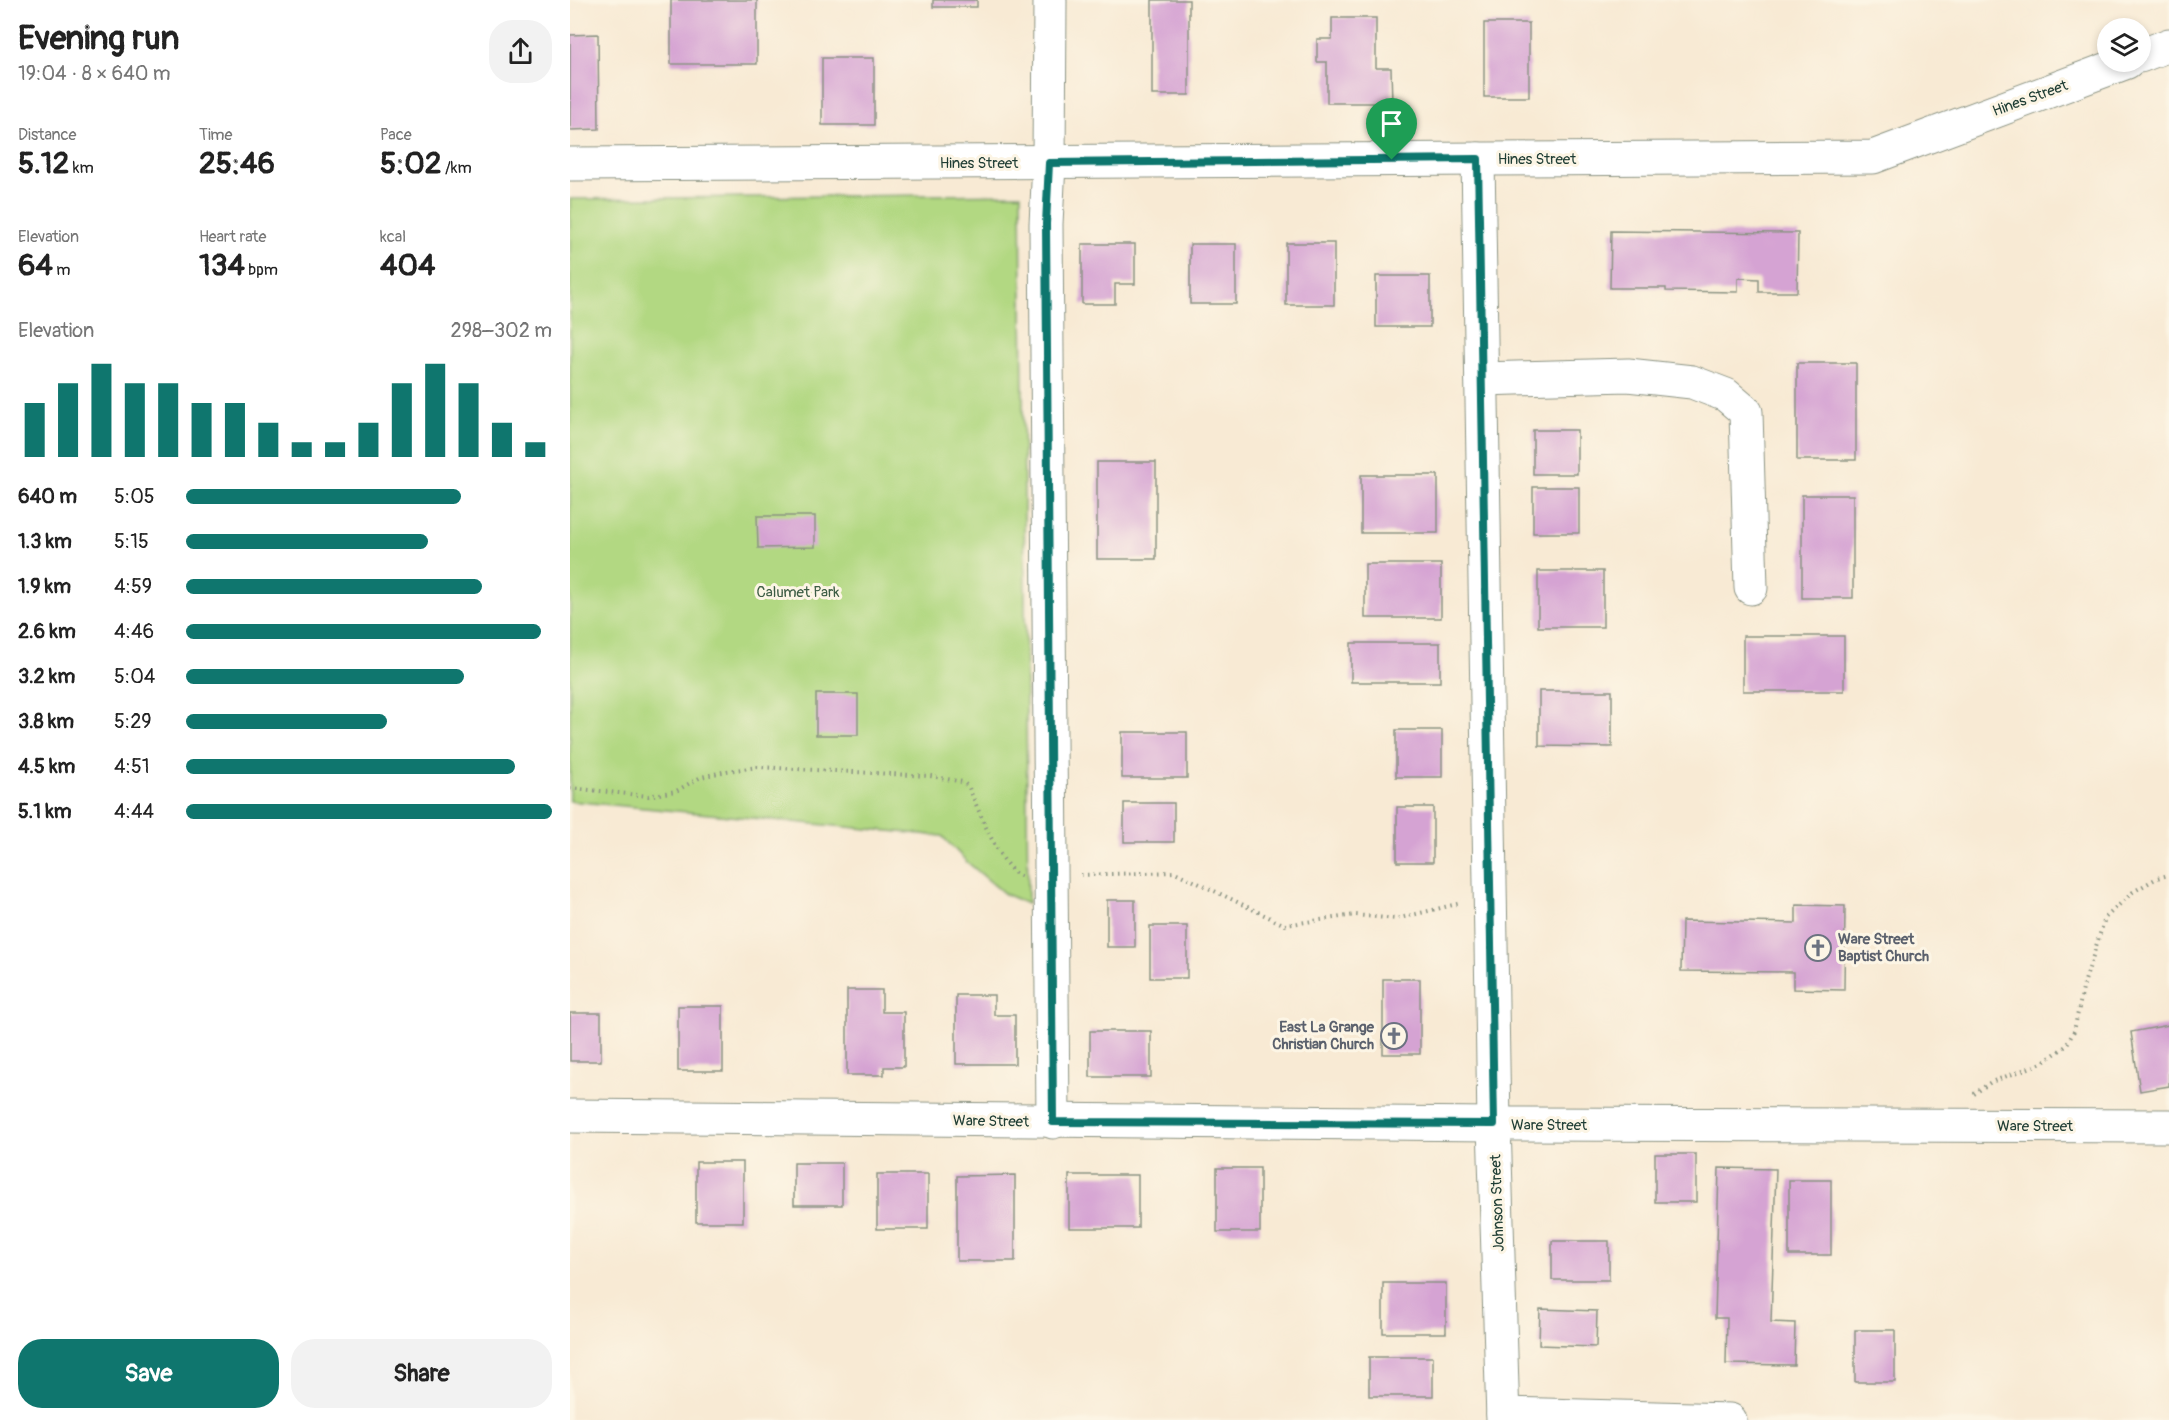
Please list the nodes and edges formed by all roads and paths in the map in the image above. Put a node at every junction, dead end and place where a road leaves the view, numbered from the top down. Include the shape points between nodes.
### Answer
1 (1050, 0) edge
2 (2169, 45) edge
3 (2151, 52) edge
4 (2100, 72) edge
5 (1478, 159) junction
6 (1049, 163) junction
7 (570, 164) edge
8 (1482, 379) junction
9 (1751, 588) dead end
10 (570, 788) edge
11 (1076, 875) dead end
12 (2169, 875) edge
13 (1025, 877) dead end
14 (1472, 900) dead end
15 (570, 1116) edge
16 (1053, 1122) junction
17 (1494, 1124) junction
18 (1964, 1125) junction
19 (2169, 1126) edge
20 (1503, 1417) edge
21 (1730, 1420) edge

1 - 6 street
2 - 3 street
4 - 5 street, Hines Street via 1873,157
5 - 6 street, Hines Street
5 - 8 street, Johnson Street
6 - 7 street, Hines Street
6 - 16 street via 1046,272
8 - 9 street via 1628,375 1692,382 1726,394 1746,412
8 - 17 street, Johnson Street
10 - 13 path via 648,796 676,791 701,777 758,767 930,776 963,782 1003,860 1016,875
11 - 14 path via 1175,872 1285,925 1355,915 1396,919
12 - 18 path via 2133,892 2105,918 2066,1046 2042,1063 1975,1092
15 - 16 street, Ware Street
16 - 17 street, Ware Street
17 - 18 street, Ware Street
17 - 20 street, Johnson Street
18 - 19 street, Ware Street
20 - 21 street

